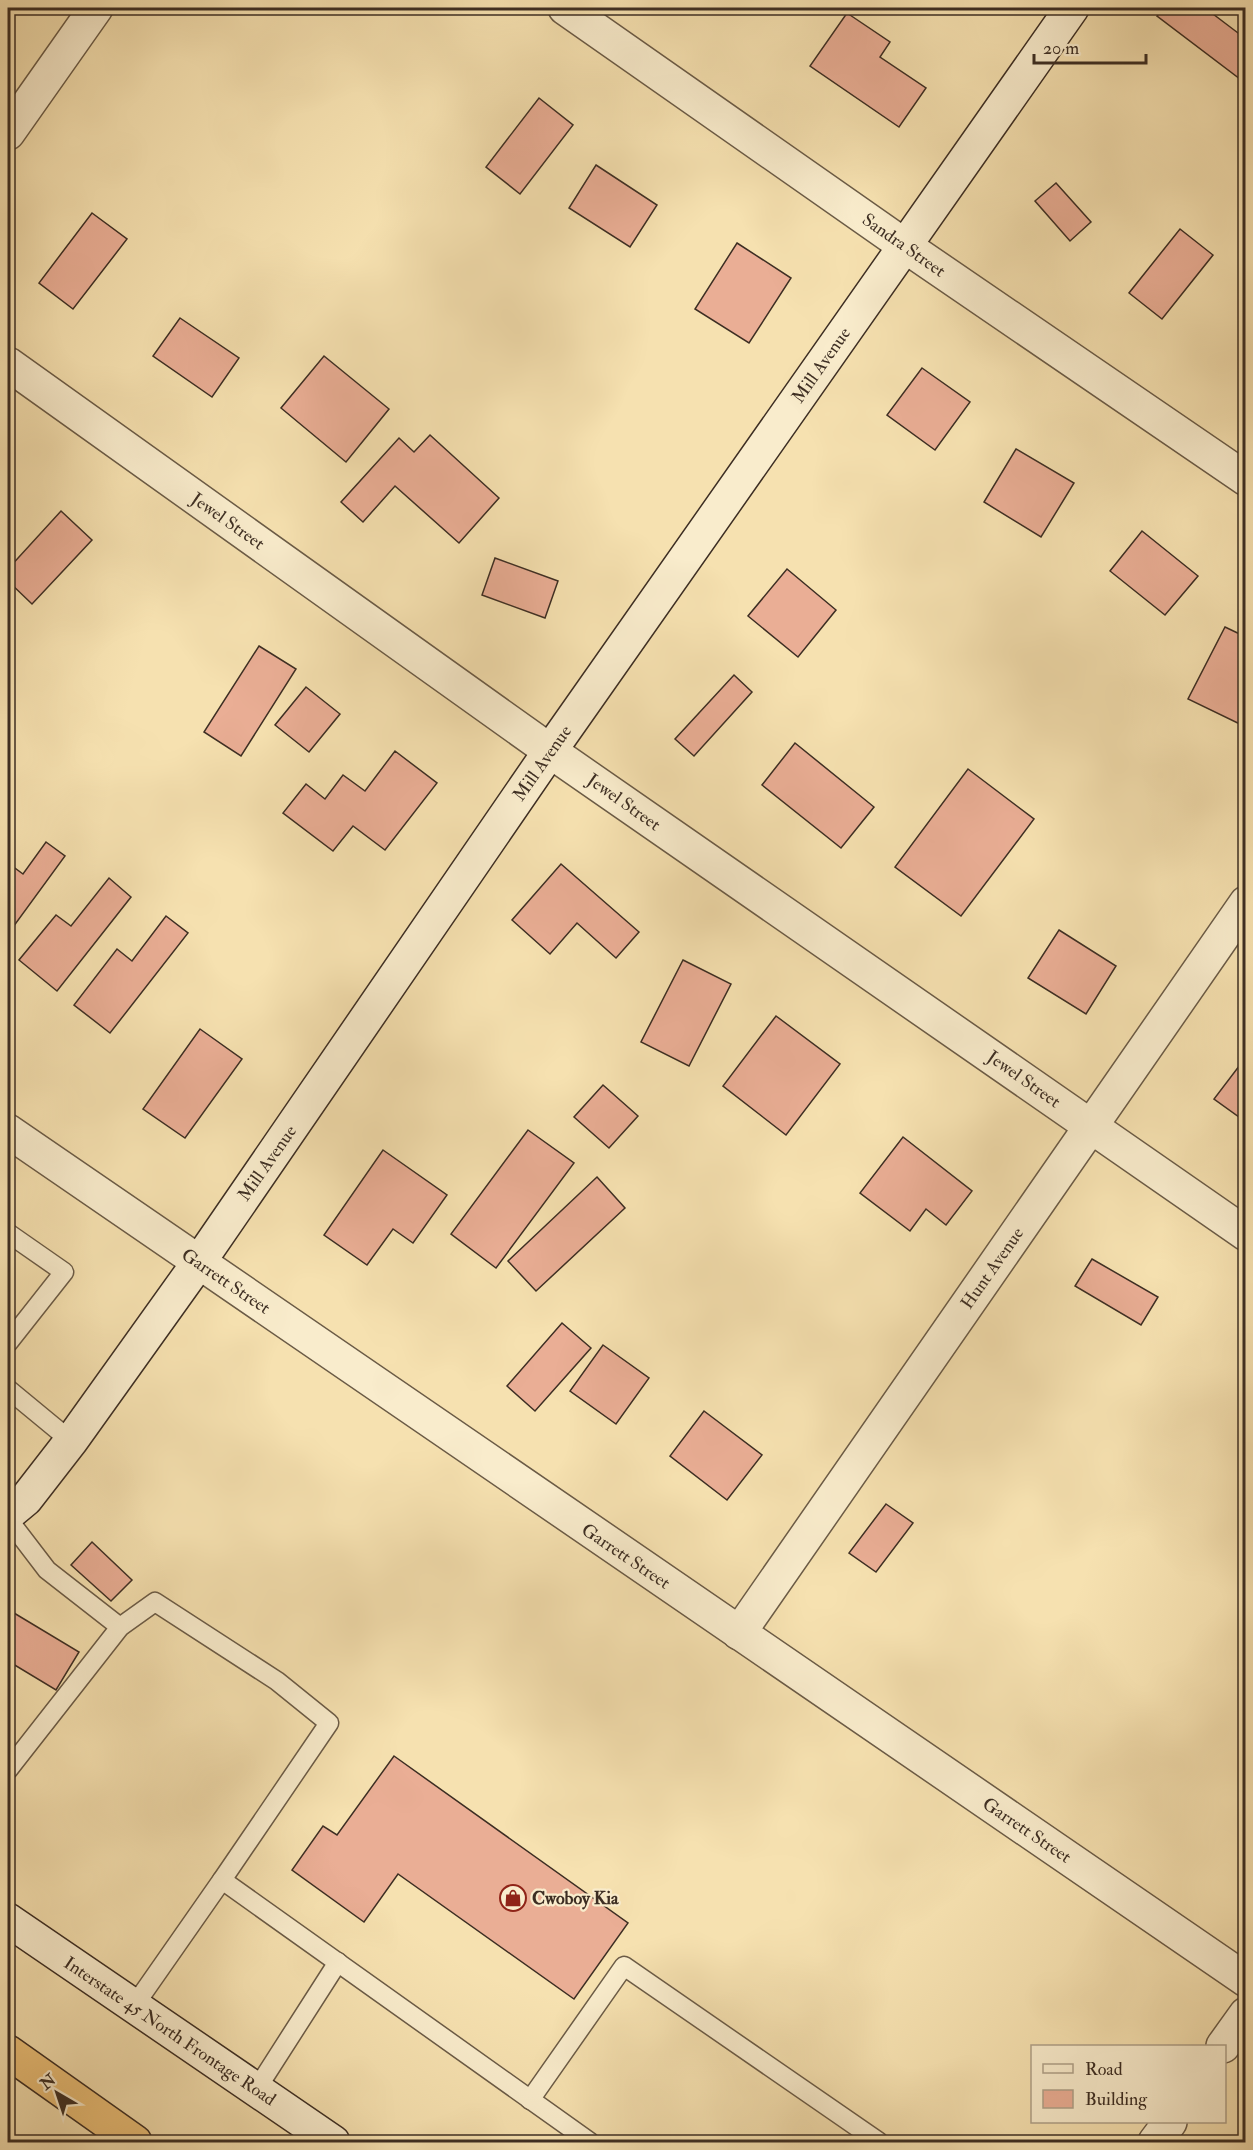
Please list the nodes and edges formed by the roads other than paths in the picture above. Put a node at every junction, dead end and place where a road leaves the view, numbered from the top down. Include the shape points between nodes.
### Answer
1 (96, 8) edge
2 (565, 8) edge
3 (1072, 8) edge
4 (8, 133) edge
5 (905, 246) junction
6 (8, 364) edge
7 (1245, 479) edge
8 (550, 751) junction
9 (1245, 903) edge
10 (1090, 1125) junction
11 (8, 1131) edge
12 (8, 1233) edge
13 (1245, 1234) edge
14 (199, 1262) junction
15 (8, 1343) edge
16 (8, 1389) edge
17 (71, 1441) junction
18 (8, 1514) edge
19 (8, 1519) edge
20 (120, 1627) junction
21 (739, 1633) junction
22 (8, 1770) edge
23 (222, 1880) junction
24 (8, 1920) edge
25 (338, 1962) junction
26 (1245, 1980) edge
27 (134, 2006) junction
28 (1245, 2014) edge
29 (1224, 2045) edge
30 (8, 2052) edge
31 (256, 2090) junction
32 (530, 2100) junction
33 (1169, 2123) edge
34 (135, 2142) edge
35 (333, 2142) edge
36 (590, 2142) edge
37 (879, 2142) edge
38 (1155, 2142) edge

1 - 4 street
2 - 5 street, Sandra Street
3 - 5 street, Mill Avenue
5 - 7 street, Sandra Street
5 - 8 street, Mill Avenue
6 - 8 street, Jewel Street
8 - 10 street, Jewel Street
8 - 14 street, Mill Avenue
9 - 10 street, Hunt Avenue
10 - 13 street, Jewel Street
10 - 21 street, Hunt Avenue
11 - 14 street, Garrett Street
12 - 15 lane via 64,1272
14 - 17 street, Mill Avenue
14 - 21 street, Garrett Street
16 - 17 lane
17 - 18 street, Mill Avenue via 26,1498
19 - 20 lane via 48,1570
20 - 22 lane
20 - 23 lane via 155,1602 277,1681 329,1723
21 - 26 street, Garrett Street
23 - 25 lane
23 - 27 lane
24 - 27 street, Interstate 45 North Frontage Road
25 - 31 lane
25 - 32 lane
27 - 31 street, Interstate 45 North Frontage Road
28 - 29 street
30 - 34 highway
31 - 35 street, Interstate 45 North Frontage Road
32 - 36 lane
32 - 37 lane via 624,1966
33 - 38 street

